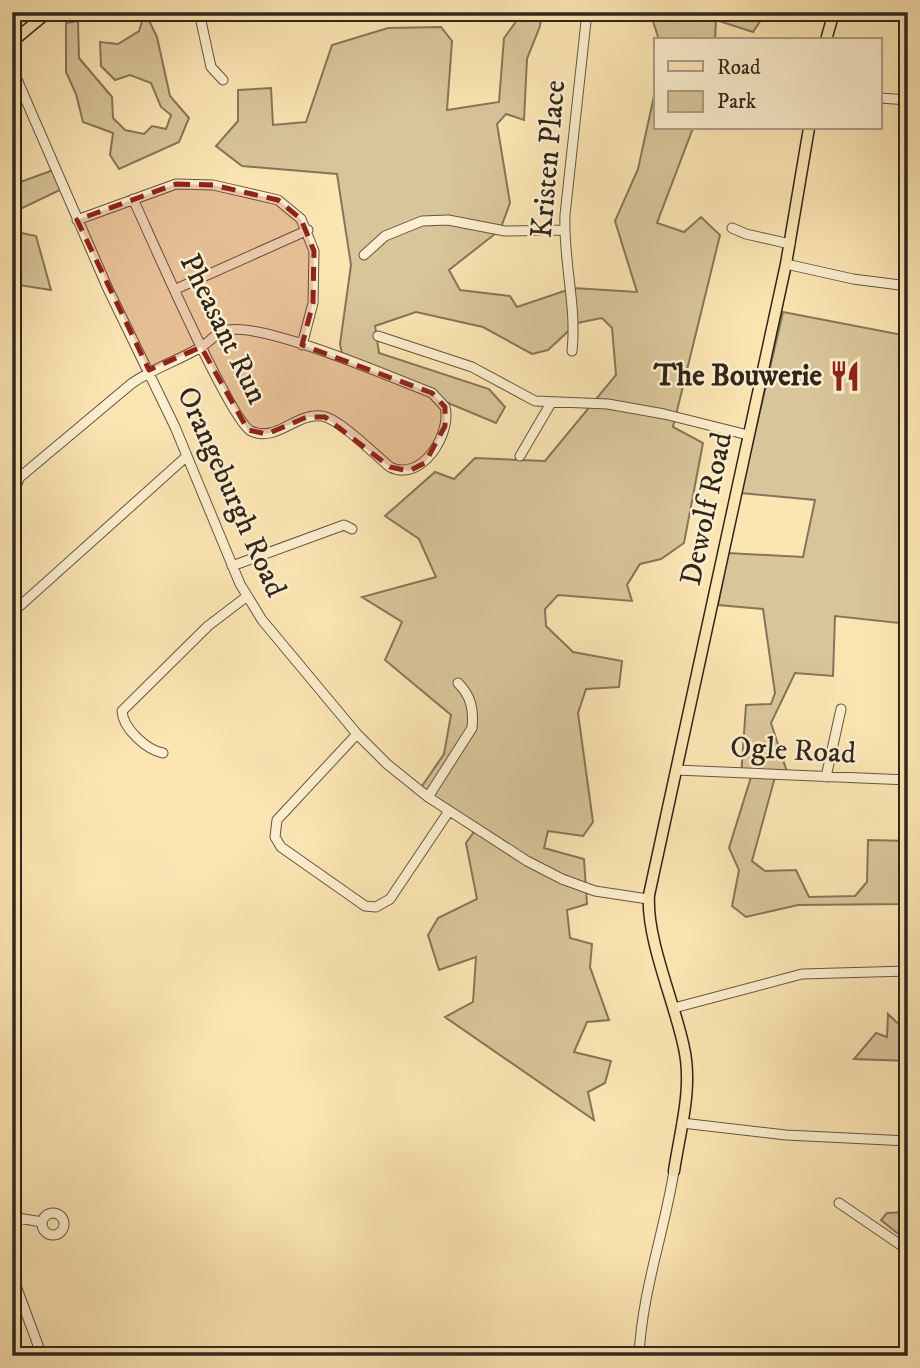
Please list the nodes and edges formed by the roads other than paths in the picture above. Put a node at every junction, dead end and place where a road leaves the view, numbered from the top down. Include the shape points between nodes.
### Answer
1 (48, 12) edge
2 (199, 12) edge
3 (587, 12) edge
4 (834, 12) edge
5 (828, 38) edge
6 (12, 42) edge
7 (12, 68) edge
8 (223, 79) dead end
9 (881, 98) edge
10 (908, 100) edge
11 (809, 130) edge
12 (133, 199) junction
13 (77, 220) junction
14 (732, 228) dead end
15 (308, 230) junction
16 (564, 230) junction
17 (790, 244) junction
18 (364, 255) dead end
19 (786, 264) junction
20 (908, 286) edge
21 (176, 289) junction
22 (378, 337) dead end
23 (302, 345) junction
24 (201, 347) junction
25 (572, 351) dead end
26 (149, 370) junction
27 (551, 403) junction
28 (748, 435) junction
29 (187, 456) junction
30 (520, 456) dead end
31 (13, 493) edge
32 (352, 529) dead end
33 (232, 566) junction
34 (246, 597) junction
35 (12, 614) edge
36 (458, 683) dead end
37 (841, 709) dead end
38 (357, 734) junction
39 (163, 753) dead end
40 (676, 770) junction
41 (826, 777) junction
42 (908, 780) edge
43 (428, 797) junction
44 (449, 811) junction
45 (649, 899) junction
46 (908, 971) edge
47 (674, 1008) junction
48 (682, 1122) junction
49 (908, 1140) edge
50 (674, 1171) joint
51 (839, 1203) dead end
52 (15, 1218) edge
53 (41, 1222) dead end
54 (12, 1233) edge
55 (908, 1250) edge
56 (12, 1275) edge
57 (42, 1356) edge
58 (639, 1356) edge

1 - 6 main road
2 - 8 street via 211,67
3 - 16 street, Kristen Place
4 - 5 main road
7 - 13 street, Orangeburgh Road
9 - 10 street
11 - 17 main road, Dewolf Road
12 - 13 street
12 - 15 street via 176,184 225,187 278,200 294,211
12 - 21 street, Pheasant Run
13 - 26 street, Orangeburgh Road
14 - 17 street
15 - 21 street
15 - 23 street via 314,251 314,289
16 - 18 street via 505,231 448,220 422,221 385,236
16 - 25 street, Kristen Place
17 - 19 main road, Dewolf Road
19 - 20 street
19 - 28 main road, Dewolf Road
21 - 24 street, Pheasant Run
22 - 27 street via 472,367 535,401
23 - 24 street via 234,329 218,332
23 - 24 street, Pheasant Run via 437,396 447,420 421,466 403,471 390,467 325,417 307,417 273,433 254,432 238,420
24 - 26 street
26 - 29 street, Orangeburgh Road
26 - 31 street via 20,477
27 - 28 street via 608,404
27 - 30 street
28 - 40 main road, Dewolf Road
29 - 33 street, Orangeburgh Road
29 - 35 street
32 - 33 street via 344,525
33 - 34 street, Orangeburgh Road
34 - 38 street, Orangeburgh Road
34 - 39 street via 208,626 122,711 125,723 151,751
36 - 43 street via 468,693 474,714 472,727
37 - 41 street
38 - 43 street, Orangeburgh Road
38 - 44 street via 278,820 275,837 281,847 376,908 390,899
40 - 41 street, Ogle Road
40 - 45 main road, Dewolf Road
41 - 42 street, Ogle Road
43 - 44 street, Orangeburgh Road
44 - 45 street, Orangeburgh Road via 562,879 595,891
45 - 47 main road via 650,922
46 - 47 street via 802,974
47 - 48 main road via 687,1063
48 - 49 street via 786,1135
48 - 50 main road
50 - 58 street via 645,1295
51 - 55 street
52 - 53 street
52 - 54 street
56 - 57 street

